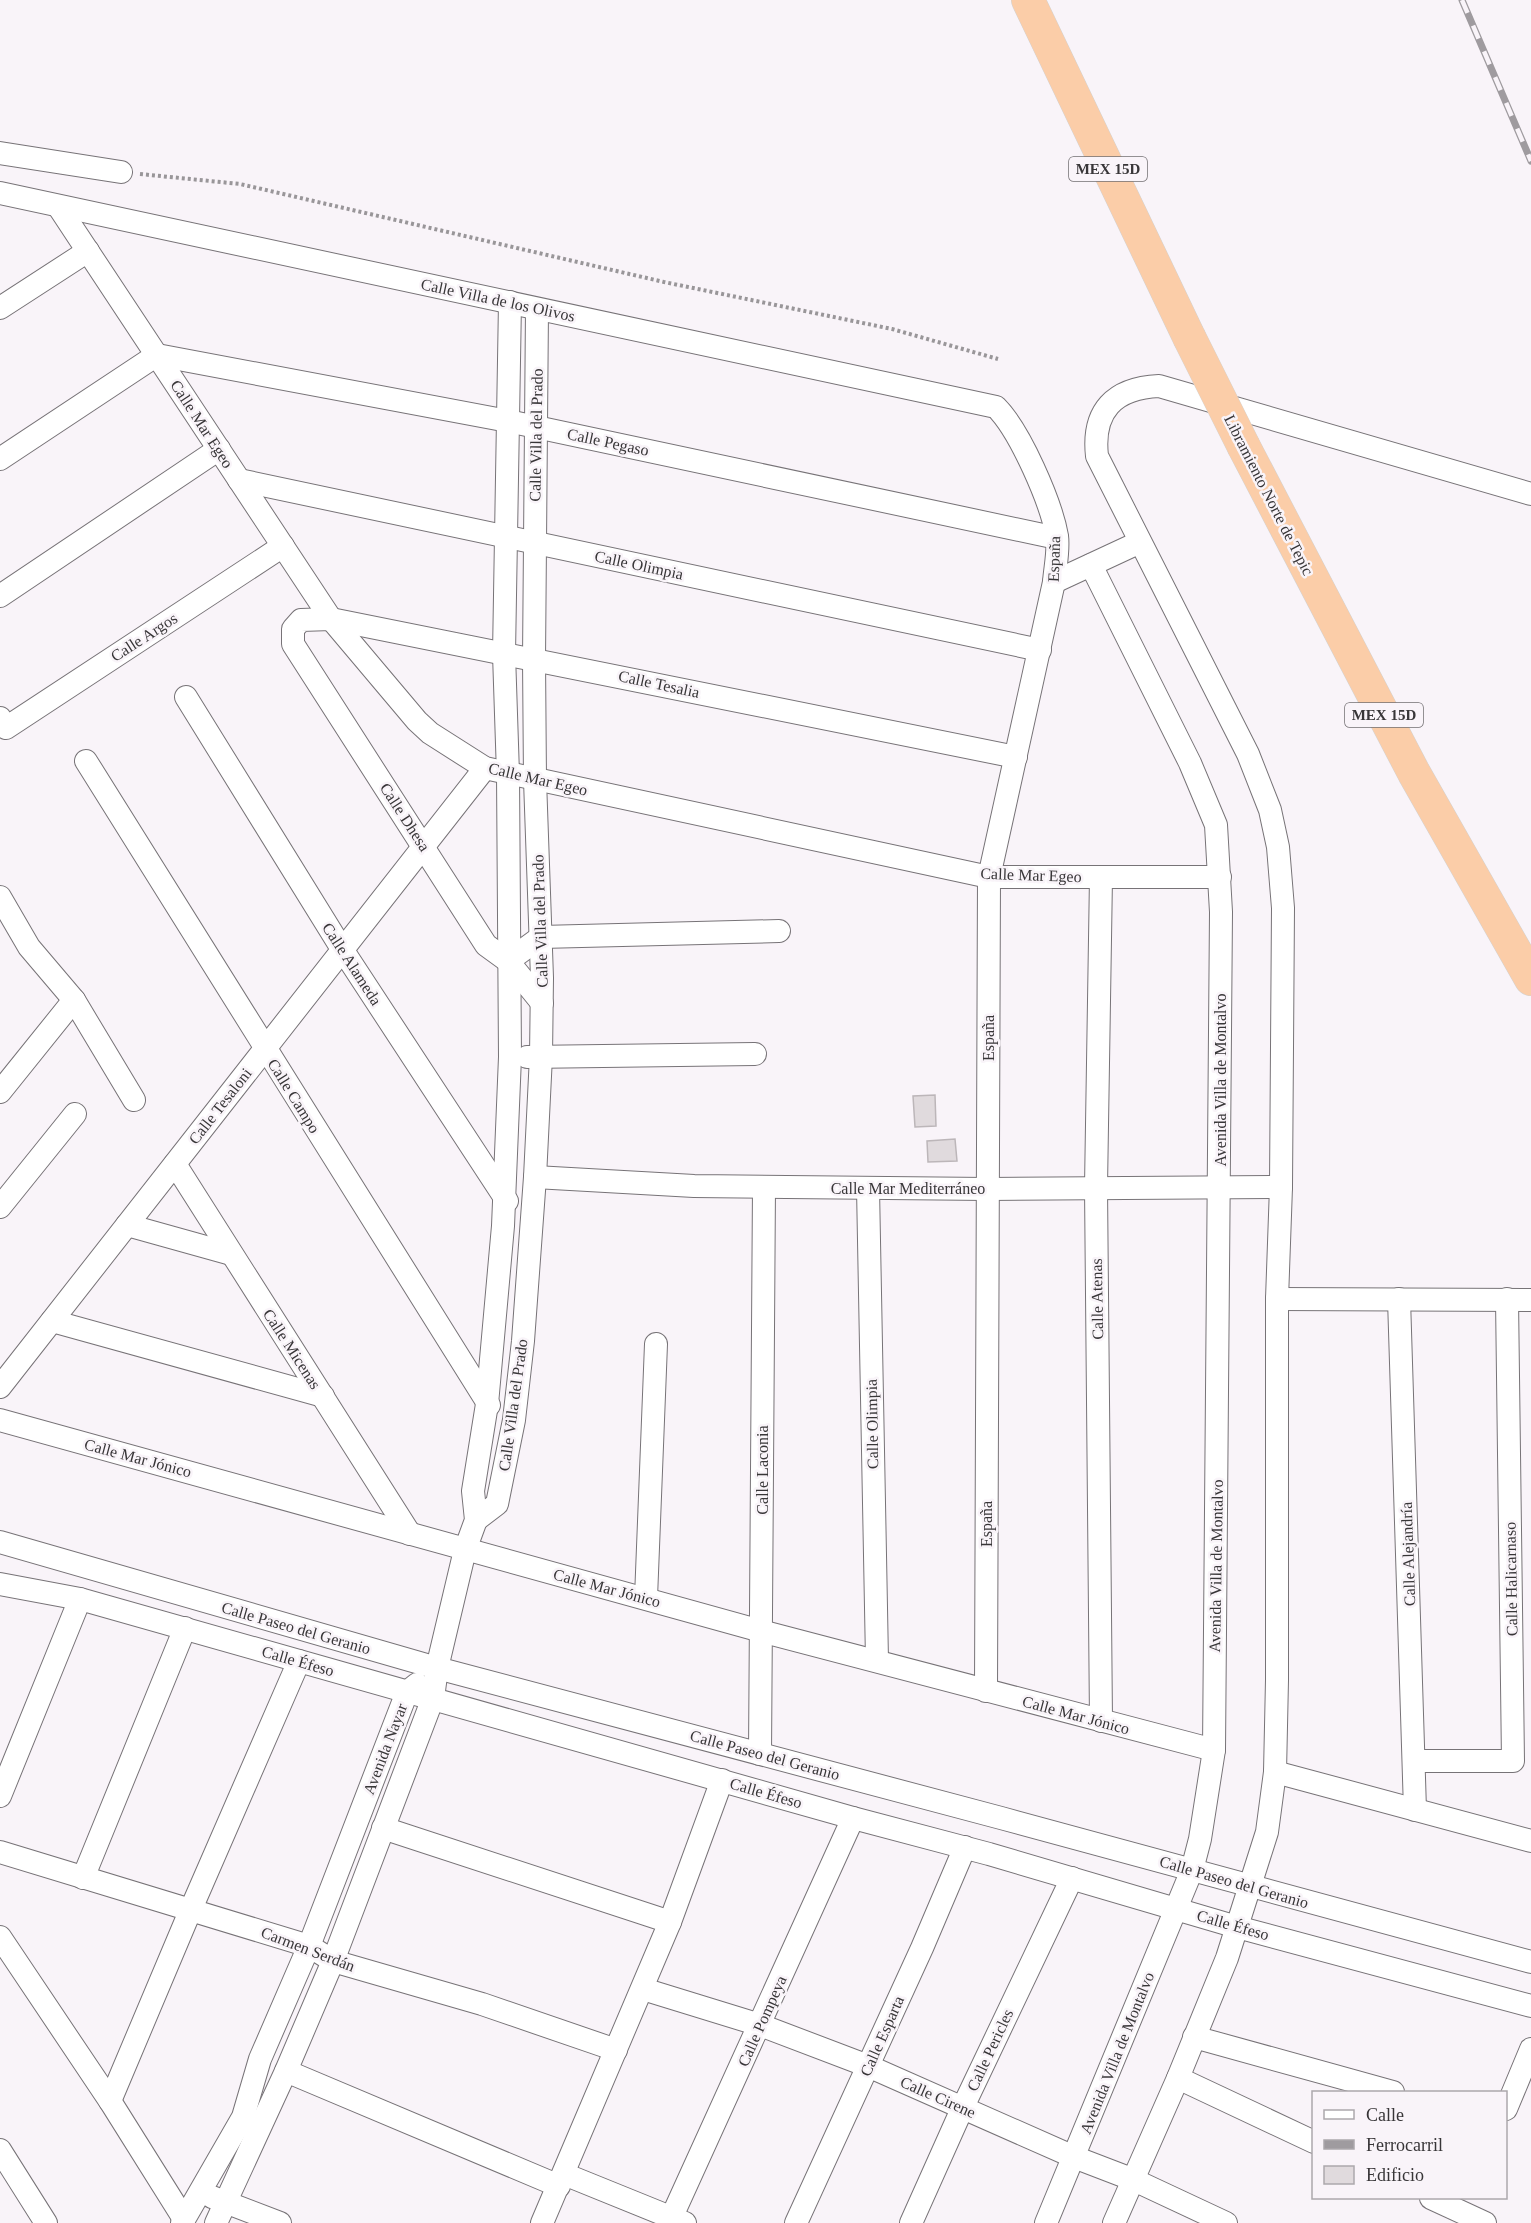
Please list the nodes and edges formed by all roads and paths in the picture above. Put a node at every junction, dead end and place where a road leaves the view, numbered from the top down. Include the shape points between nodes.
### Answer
1 (1028, 0) edge
2 (0, 153) edge
3 (121, 172) joint
4 (0, 193) edge
5 (58, 206) junction
6 (88, 251) junction
7 (510, 302) junction
8 (0, 308) edge
9 (537, 309) junction
10 (157, 355) junction
11 (998, 359) dead end
12 (996, 407) joint
13 (508, 421) junction
14 (536, 427) junction
15 (219, 449) junction
16 (0, 459) edge
17 (239, 480) junction
18 (1531, 494) edge
19 (506, 537) junction
20 (1057, 538) junction
21 (1140, 542) junction
22 (535, 543) junction
23 (283, 546) junction
24 (1091, 565) junction
25 (1054, 582) junction
26 (0, 596) edge
27 (331, 619) junction
28 (301, 620) joint
29 (1040, 650) junction
30 (504, 654) junction
31 (534, 659) junction
32 (186, 697) dead end
33 (3, 723) edge
34 (1016, 757) junction
35 (86, 761) dead end
36 (485, 768) junction
37 (508, 774) junction
38 (535, 780) junction
39 (424, 846) junction
40 (989, 877) junction
41 (1101, 877) junction
42 (1220, 877) junction
43 (0, 897) edge
44 (0, 921) edge
45 (779, 931) dead end
46 (541, 937) junction
47 (29, 947) junction
48 (342, 949) junction
49 (508, 961) junction
50 (1531, 979) edge
51 (74, 1000) junction
52 (542, 1003) junction
53 (264, 1048) junction
54 (755, 1054) dead end
55 (541, 1056) junction
56 (510, 1057) junction
57 (1, 1090) edge
58 (134, 1100) dead end
59 (75, 1114) dead end
60 (175, 1164) junction
61 (535, 1177) junction
62 (764, 1187) junction
63 (1096, 1187) junction
64 (1220, 1187) junction
65 (1281, 1187) junction
66 (868, 1188) junction
67 (987, 1189) junction
68 (504, 1199) junction
69 (0, 1207) edge
70 (532, 1222) junction
71 (127, 1225) junction
72 (231, 1254) junction
73 (1277, 1299) junction
74 (1399, 1299) junction
75 (1507, 1299) junction
76 (1531, 1299) edge
77 (52, 1321) junction
78 (656, 1344) dead end
79 (0, 1387) edge
80 (323, 1396) junction
81 (487, 1404) junction
82 (0, 1420) edge
83 (514, 1420) junction
84 (476, 1520) junction
85 (410, 1534) junction
86 (0, 1542) edge
87 (465, 1550) junction
88 (0, 1584) edge
89 (646, 1598) junction
90 (80, 1599) junction
91 (185, 1628) junction
92 (761, 1631) junction
93 (877, 1660) junction
94 (299, 1661) junction
95 (437, 1668) junction
96 (986, 1691) junction
97 (407, 1692) junction
98 (433, 1698) junction
99 (1101, 1722) junction
100 (1214, 1750) junction
101 (760, 1754) junction
102 (1415, 1761) junction
103 (1275, 1772) junction
104 (722, 1780) junction
105 (0, 1796) edge
106 (1415, 1810) junction
107 (853, 1818) junction
108 (383, 1828) junction
109 (1531, 1841) edge
110 (964, 1847) junction
111 (0, 1852) edge
112 (1192, 1870) junction
113 (83, 1878) junction
114 (1072, 1878) junction
115 (1250, 1887) junction
116 (190, 1909) junction
117 (1176, 1909) junction
118 (670, 1922) junction
119 (1237, 1927) junction
120 (0, 1937) edge
121 (309, 1946) junction
122 (333, 1961) junction
123 (1531, 1962) edge
124 (642, 1989) junction
125 (1531, 2006) edge
126 (760, 2025) junction
127 (1194, 2037) junction
128 (616, 2049) junction
129 (1531, 2049) edge
130 (868, 2066) junction
131 (286, 2071) junction
132 (1178, 2078) junction
133 (1389, 2091) edge
134 (110, 2101) junction
135 (1507, 2107) edge
136 (962, 2109) junction
137 (1312, 2141) edge
138 (0, 2150) edge
139 (1074, 2157) junction
140 (561, 2180) junction
141 (1134, 2180) junction
142 (199, 2193) junction
143 (1433, 2199) edge
144 (225, 2201) junction
145 (1463, 2211) edge
146 (183, 2221) edge
147 (675, 2221) edge
148 (46, 2223) edge
149 (216, 2223) edge
150 (280, 2223) edge
151 (542, 2223) edge
152 (796, 2223) edge
153 (911, 2223) edge
154 (1046, 2223) edge
155 (1114, 2223) edge
156 (1226, 2223) edge
157 (1485, 2223) edge

1 - 50 highway, Libramiento Norte de Tepic / MEX 15D, bridge via 1244,447 1414,772
2 - 3 street
3 - 11 path via 240,184 664,282 892,329
4 - 5 street, Calle Villa de los Olivos
5 - 6 street, Calle Mar Egeo
5 - 7 street, Calle Villa de los Olivos
6 - 8 street
6 - 10 street, Calle Mar Egeo
7 - 9 street, Calle Villa de los Olivos
7 - 13 street, Calle Villa del Prado
9 - 12 street, Calle Villa de los Olivos
9 - 14 street, Calle Villa del Prado
10 - 13 street, Calle Pegaso
10 - 15 street, Calle Mar Egeo
10 - 16 street
12 - 20 street, España via 1007,418 1045,494
13 - 14 street, Calle Pegaso
13 - 19 street, Calle Villa del Prado
14 - 20 street, Calle Pegaso
14 - 22 street, Calle Villa del Prado
15 - 17 street, Calle Mar Egeo
15 - 26 street
17 - 19 street, Calle Olimpia
17 - 23 street, Calle Mar Egeo
18 - 21 street via 1159,386 1141,387 1123,393 1109,405 1095,438 1097,456
19 - 22 street, Calle Olimpia
19 - 30 street, Calle Villa del Prado
20 - 25 street, España
21 - 24 street
21 - 65 street via 1248,754 1270,810 1278,847 1283,908
22 - 29 street, Calle Olimpia
22 - 31 street, Calle Villa del Prado
23 - 27 street, Calle Mar Egeo
23 - 33 street, Calle Argos
24 - 25 street
24 - 42 street, Avenida Villa de Montalvo via 1212,814
25 - 29 street, España
27 - 28 street, Calle Tesalia
27 - 30 street, Calle Tesalia
27 - 36 street, Calle Mar Egeo via 417,721
28 - 39 street, Calle Dhesa via 293,629 293,644
29 - 34 street, España
30 - 31 street, Calle Tesalia
30 - 37 street, Calle Villa del Prado
31 - 34 street, Calle Tesalia
31 - 38 street, Calle Villa del Prado
32 - 48 street, Calle Alameda
34 - 40 street, España
35 - 53 street, Calle Campo
36 - 37 street, Calle Mar Egeo
36 - 39 street, Calle Tesaloni
37 - 38 street, Calle Mar Egeo
37 - 49 street, Calle Villa del Prado
38 - 40 street, Calle Mar Egeo
38 - 46 street, Calle Villa del Prado
39 - 48 street, Calle Tesaloni
39 - 49 street, Calle Dhesa via 486,945
40 - 41 street, Calle Mar Egeo
40 - 67 street, España
41 - 42 street, Calle Mar Egeo
41 - 63 street, Calle Atenas
42 - 64 street, Avenida Villa de Montalvo
43 - 47 street
44 - 47 street
45 - 46 street
46 - 49 street
46 - 52 street, Calle Villa del Prado
47 - 51 street
48 - 53 street, Calle Tesaloni
48 - 68 street, Calle Alameda
49 - 52 street, Calle Dhesa
49 - 56 street, Calle Villa del Prado
51 - 57 street
51 - 58 street
52 - 55 street, Calle Villa del Prado
53 - 60 street, Calle Tesaloni
53 - 81 street, Calle Campo
54 - 55 street
55 - 56 street
55 - 61 street, Calle Villa del Prado
56 - 68 street, Calle Villa del Prado
59 - 69 street
60 - 71 street, Calle Tesaloni
60 - 72 street, Calle Micenas
61 - 62 street, Calle Mar Mediterráneo
61 - 70 street, Calle Villa del Prado
62 - 66 street, Calle Mar Mediterráneo
62 - 92 street, Calle Laconia
63 - 64 street, Calle Mar Mediterráneo
63 - 67 street, Calle Mar Mediterráneo
63 - 99 street, Calle Atenas
64 - 65 street, Calle Mar Mediterráneo
64 - 100 street, Avenida Villa de Montalvo
65 - 73 street
66 - 67 street, Calle Mar Mediterráneo
66 - 93 street, Calle Olimpia
67 - 96 street, España
68 - 70 street, Calle Alameda
68 - 81 street, Calle Villa del Prado
70 - 83 street, Calle Villa del Prado
71 - 72 street
71 - 77 street, Calle Tesaloni
72 - 80 street, Calle Micenas
73 - 74 street
73 - 103 street
74 - 75 street
74 - 102 street, Calle Alejandría
75 - 76 street
75 - 102 street, Calle Halicarnaso via 1513,1761
77 - 79 street, Calle Tesaloni
77 - 80 street
78 - 89 street
80 - 85 street, Calle Micenas
81 - 83 street, Calle Campo
81 - 84 street, Calle Villa del Prado via 473,1491
82 - 85 street, Calle Mar Jónico
83 - 84 street, Calle Villa del Prado via 497,1504
84 - 87 street, Calle Villa del Prado
85 - 87 street, Calle Mar Jónico
86 - 95 street, Calle Paseo del Geranio
87 - 89 street, Calle Mar Jónico
87 - 95 street, Calle Villa del Prado
88 - 90 street, Calle Éfeso
89 - 92 street, Calle Mar Jónico
90 - 91 street, Calle Éfeso
90 - 105 street
91 - 94 street, Calle Éfeso
91 - 113 street
92 - 93 street, Calle Mar Jónico
92 - 101 street, Calle Laconia
93 - 96 street, Calle Mar Jónico
94 - 97 street, Calle Éfeso
94 - 116 street
95 - 97 street, Avenida Nayar
95 - 98 street, Avenida Nayar
95 - 101 street, Calle Paseo del Geranio
96 - 99 street, Calle Mar Jónico
97 - 98 street, Calle Éfeso
97 - 121 street, Avenida Nayar
98 - 104 street, Calle Éfeso
98 - 108 street, Avenida Nayar
99 - 100 street, Calle Mar Jónico
100 - 112 street, Avenida Villa de Montalvo
101 - 112 street, Calle Paseo del Geranio
102 - 106 street, Calle Alejandría
103 - 106 street
103 - 115 street via 1267,1832
104 - 107 street, Calle Éfeso
104 - 118 street
106 - 109 street
107 - 110 street, Calle Éfeso
107 - 126 street, Calle Pompeya
108 - 118 street
108 - 122 street, Avenida Nayar
110 - 114 street, Calle Éfeso
110 - 130 street, Calle Esparta
111 - 113 street, Carmen Serdán
112 - 115 street, Calle Paseo del Geranio
112 - 117 street, Avenida Villa de Montalvo
113 - 116 street, Carmen Serdán
114 - 117 street, Calle Éfeso
114 - 136 street, Calle Pericles
115 - 119 street
115 - 123 street, Calle Paseo del Geranio
116 - 121 street, Carmen Serdán
116 - 134 street
117 - 119 street, Calle Éfeso
117 - 139 street, Avenida Villa de Montalvo
118 - 124 street
119 - 125 street, Calle Éfeso
119 - 127 street
120 - 134 street
121 - 122 street, Carmen Serdán
121 - 142 street, Avenida Nayar via 260,2059 243,2117
122 - 128 street, Carmen Serdán via 482,2004
122 - 131 street, Avenida Nayar
124 - 126 street, Calle Cirene
124 - 128 street
126 - 130 street, Calle Cirene
126 - 147 street, Calle Pompeya
127 - 132 street
127 - 133 street
128 - 140 street
129 - 135 street
130 - 136 street, Calle Cirene
130 - 152 street, Calle Esparta
131 - 140 street
131 - 144 street, Avenida Nayar
132 - 137 street
132 - 141 street
134 - 146 street
136 - 139 street, Calle Cirene
136 - 153 street, Calle Pericles
138 - 148 street
139 - 141 street, Calle Cirene
139 - 154 street, Avenida Villa de Montalvo
140 - 147 street
140 - 151 street
141 - 155 street
141 - 156 street, Calle Cirene
142 - 144 street
142 - 146 street, Avenida Nayar
143 - 145 street
144 - 149 street, Avenida Nayar
144 - 150 street
145 - 157 street

